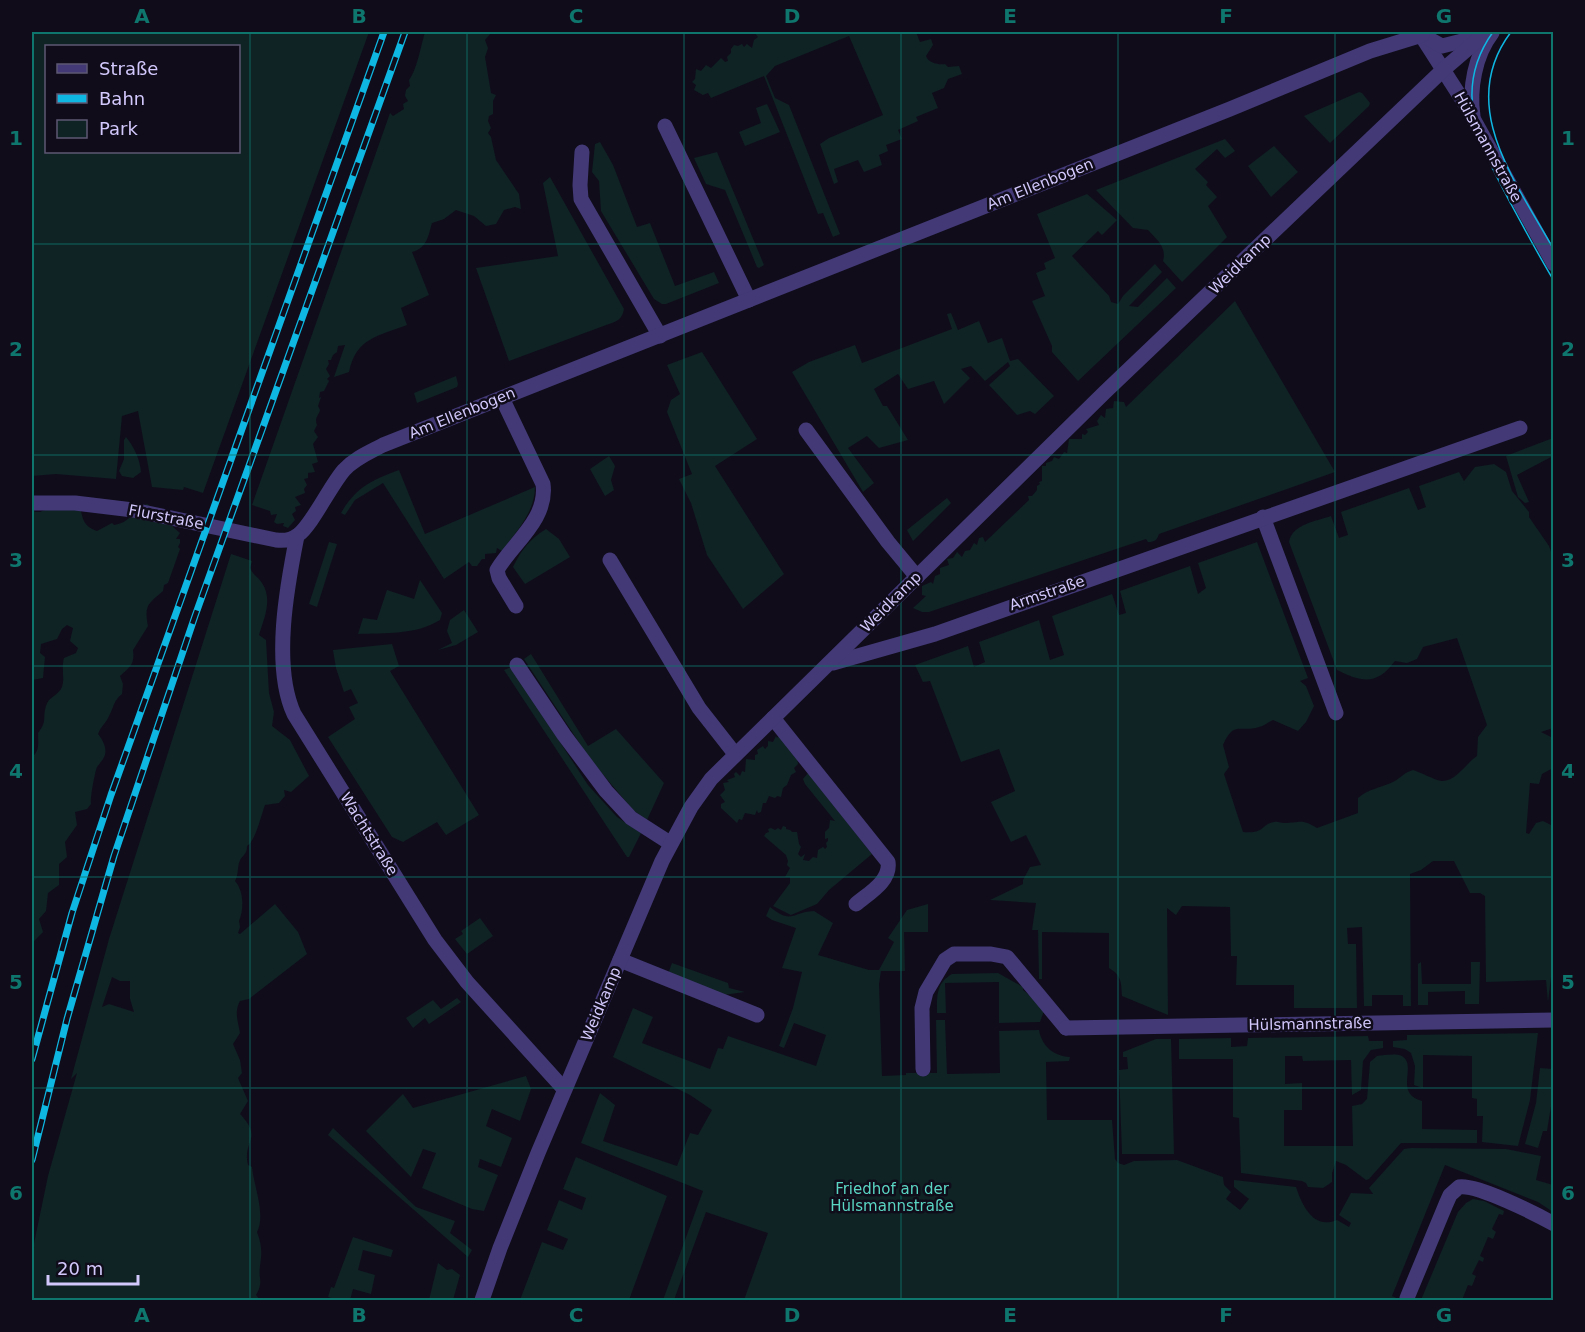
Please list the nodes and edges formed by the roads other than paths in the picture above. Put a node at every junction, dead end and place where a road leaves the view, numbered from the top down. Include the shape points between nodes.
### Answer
1 (1488, 32) edge
2 (1422, 33) edge
3 (1444, 69) junction
4 (1474, 122) junction
5 (665, 126) dead end
6 (582, 152) dead end
7 (1554, 264) edge
8 (749, 300) junction
9 (660, 336) junction
10 (502, 398) junction
11 (1520, 428) dead end
12 (806, 430) dead end
13 (32, 502) edge
14 (1263, 517) junction
15 (297, 536) junction
16 (610, 560) dead end
17 (917, 577) junction
18 (516, 606) dead end
19 (830, 663) junction
20 (517, 665) dead end
21 (1336, 713) dead end
22 (772, 718) junction
23 (735, 754) junction
24 (670, 843) junction
25 (856, 904) dead end
26 (620, 960) junction
27 (757, 1015) dead end
28 (1554, 1020) edge
29 (922, 1069) dead end
30 (564, 1089) junction
31 (1554, 1224) edge
32 (1407, 1298) dead end
33 (482, 1300) edge

1 - 2 street via 1442,45
1 - 3 street, Weidkamp
1 - 4 street via 1472,93
2 - 3 street, Hülsmannstraße
2 - 8 street, Am Ellenbogen
3 - 4 street, Hülsmannstraße
3 - 17 street, Weidkamp
4 - 7 street, Hülsmannstraße
5 - 8 street
6 - 9 street via 581,199
8 - 9 street, Am Ellenbogen
9 - 10 street, Am Ellenbogen
10 - 15 street, Am Ellenbogen via 360,457 345,469
10 - 18 street via 544,491 536,517 497,570
11 - 14 street, Armstraße
12 - 17 street
13 - 15 street, Flurstraße via 134,510 283,541
14 - 19 street, Armstraße via 935,633
14 - 21 street
15 - 30 street, Wachtstraße via 284,645 287,692 294,714 435,940 467,982
16 - 23 street via 699,708
17 - 19 street, Weidkamp
19 - 22 street, Weidkamp
20 - 24 street via 606,791 631,818
22 - 23 street, Weidkamp
22 - 25 street via 888,862 887,876
23 - 24 street, Weidkamp via 696,800
24 - 26 street, Weidkamp
26 - 27 street
26 - 30 street, Weidkamp
28 - 29 street, Hülsmannstraße via 1066,1028 1007,957 954,954 945,960 923,1000
30 - 33 street, Weidkamp
31 - 32 street via 1470,1186 1455,1189

